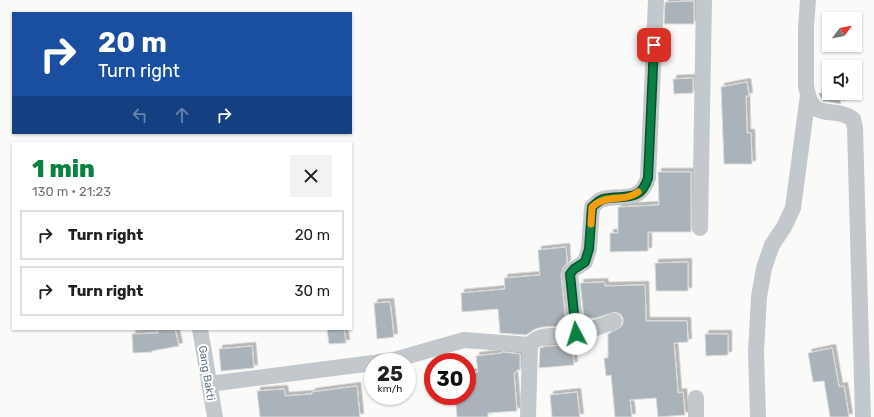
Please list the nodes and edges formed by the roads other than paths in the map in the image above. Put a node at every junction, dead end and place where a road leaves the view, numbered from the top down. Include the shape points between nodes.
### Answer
1 (656, 0) edge
2 (704, 0) edge
3 (808, 0) edge
4 (808, 95) junction
5 (700, 228) dead end
6 (614, 321) dead end
7 (200, 330) edge
8 (576, 334) junction
9 (530, 345) junction
10 (416, 354) edge
11 (364, 364) edge
12 (209, 384) junction
13 (696, 398) dead end
14 (868, 400) edge
15 (214, 417) edge
16 (528, 417) edge
17 (696, 417) edge
18 (758, 417) edge
19 (863, 417) edge

1 - 8 street via 648,178 646,185 632,197 603,199 592,207 589,249 585,262 570,274
2 - 5 street
3 - 4 street
4 - 14 street via 815,109 848,116 854,123
4 - 18 street via 793,208 772,245 764,268 759,297 756,352
6 - 8 street
7 - 12 street, Gang Bakti
8 - 9 street via 541,337
9 - 10 street via 464,340
9 - 16 street
11 - 12 street
12 - 15 street, Gang Bakti
13 - 17 street
14 - 19 street

